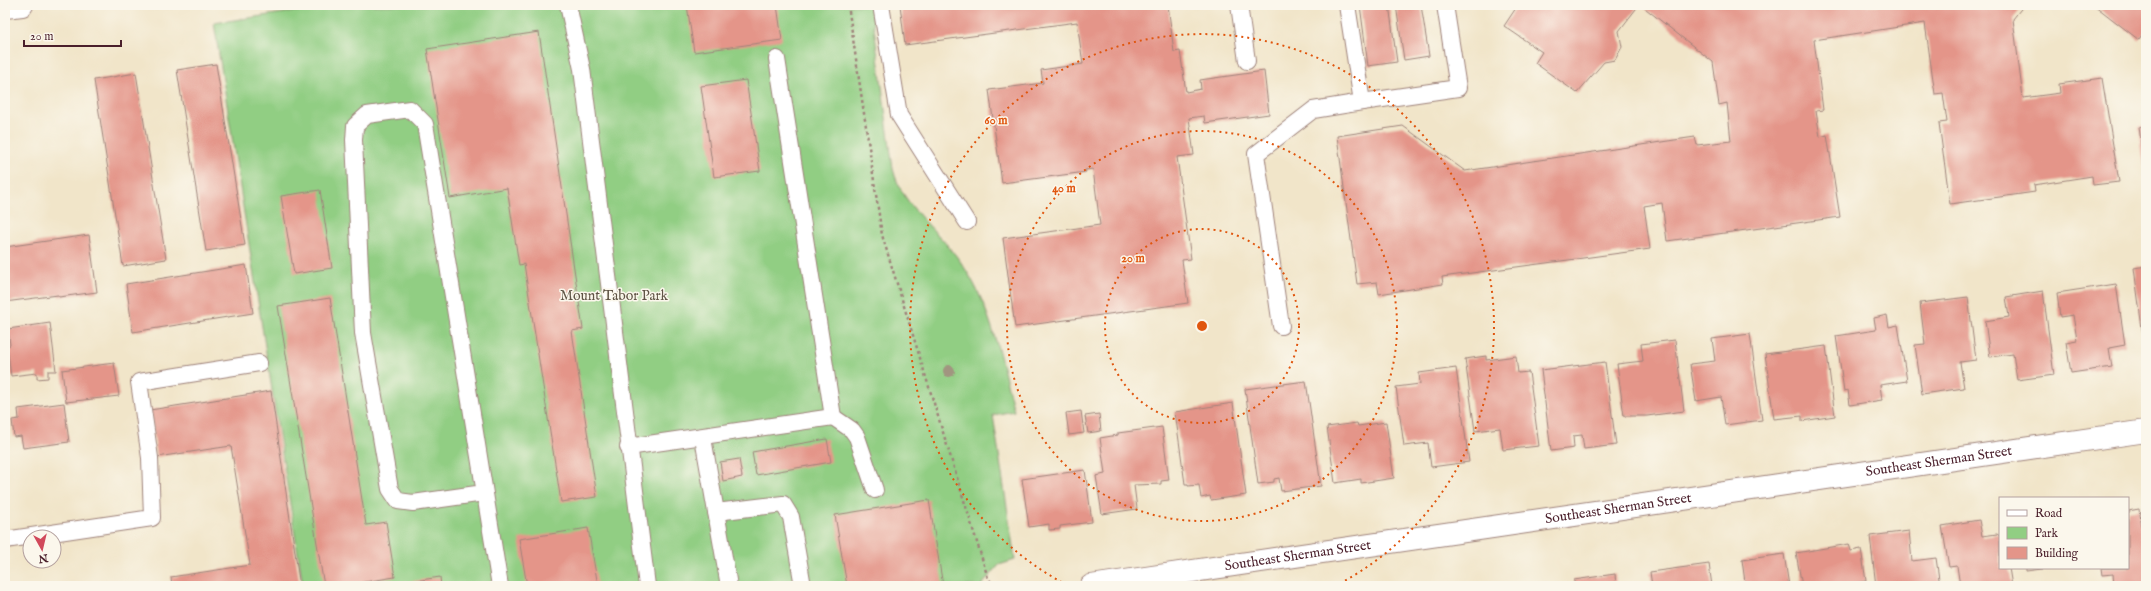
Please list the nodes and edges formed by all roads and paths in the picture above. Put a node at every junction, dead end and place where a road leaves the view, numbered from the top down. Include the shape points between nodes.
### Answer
1 (22, 5) edge
2 (568, 5) edge
3 (848, 5) edge
4 (881, 5) edge
5 (1239, 5) edge
6 (1347, 5) edge
7 (1445, 5) edge
8 (5, 7) edge
9 (777, 59) dead end
10 (1247, 61) dead end
11 (1362, 102) junction
12 (967, 222) dead end
13 (1281, 326) dead end
14 (259, 363) dead end
15 (832, 417) junction
16 (2146, 431) edge
17 (703, 438) junction
18 (628, 447) junction
19 (875, 490) dead end
20 (484, 493) junction
21 (716, 512) junction
22 (5, 540) edge
23 (500, 586) edge
24 (647, 586) edge
25 (729, 586) edge
26 (803, 586) edge
27 (994, 586) edge
28 (1091, 586) edge

1 - 8 street
2 - 18 lane via 582,69
3 - 27 path via 882,235 988,578
4 - 12 lane via 899,115
5 - 10 lane
6 - 11 lane
7 - 11 lane via 1458,88
9 - 15 lane
11 - 13 lane via 1313,110 1256,154
14 - 22 lane via 139,382 150,458 152,518
15 - 17 lane
15 - 19 lane via 852,430 857,437
16 - 28 street, Southeast Sherman Street
17 - 18 lane
17 - 21 lane
18 - 24 lane
20 - 20 lane via 413,503 398,501 390,489 363,333 354,140 356,126 367,115 410,109 425,124
20 - 23 lane
21 - 25 lane
21 - 26 lane via 783,504 791,518

